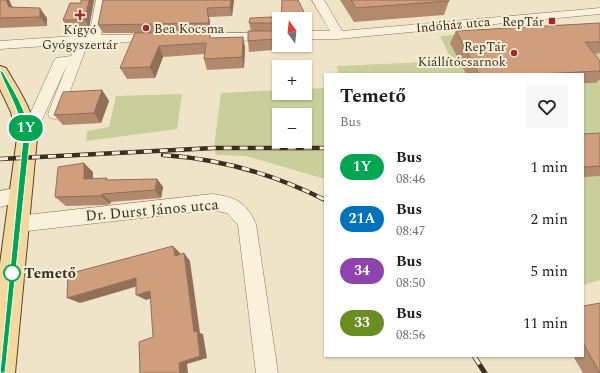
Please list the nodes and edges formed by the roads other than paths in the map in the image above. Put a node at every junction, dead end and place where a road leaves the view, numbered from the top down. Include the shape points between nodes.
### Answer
1 (102, 0) edge
2 (318, 0) edge
3 (600, 11) edge
4 (312, 35) edge
5 (338, 35) junction
6 (272, 36) edge
7 (88, 40) junction
8 (0, 45) edge
9 (76, 60) junction
10 (0, 72) edge
11 (63, 92) junction
12 (47, 93) junction
13 (55, 114) edge
14 (27, 138) junction
15 (10, 197) edge
16 (18, 224) junction
17 (0, 373) edge
18 (267, 373) edge

1 - 7 street
2 - 5 street
3 - 5 street, Indóház utca
4 - 5 street, Indóház utca
6 - 7 street
7 - 8 street
7 - 9 street
9 - 11 street
9 - 12 street via 61,61
10 - 14 main road via 19,106
11 - 12 street
11 - 13 street
12 - 14 street
14 - 15 main road
15 - 16 main road
16 - 17 main road
16 - 18 street, Dr. Durst János utca via 212,202 229,204 241,212 248,224

